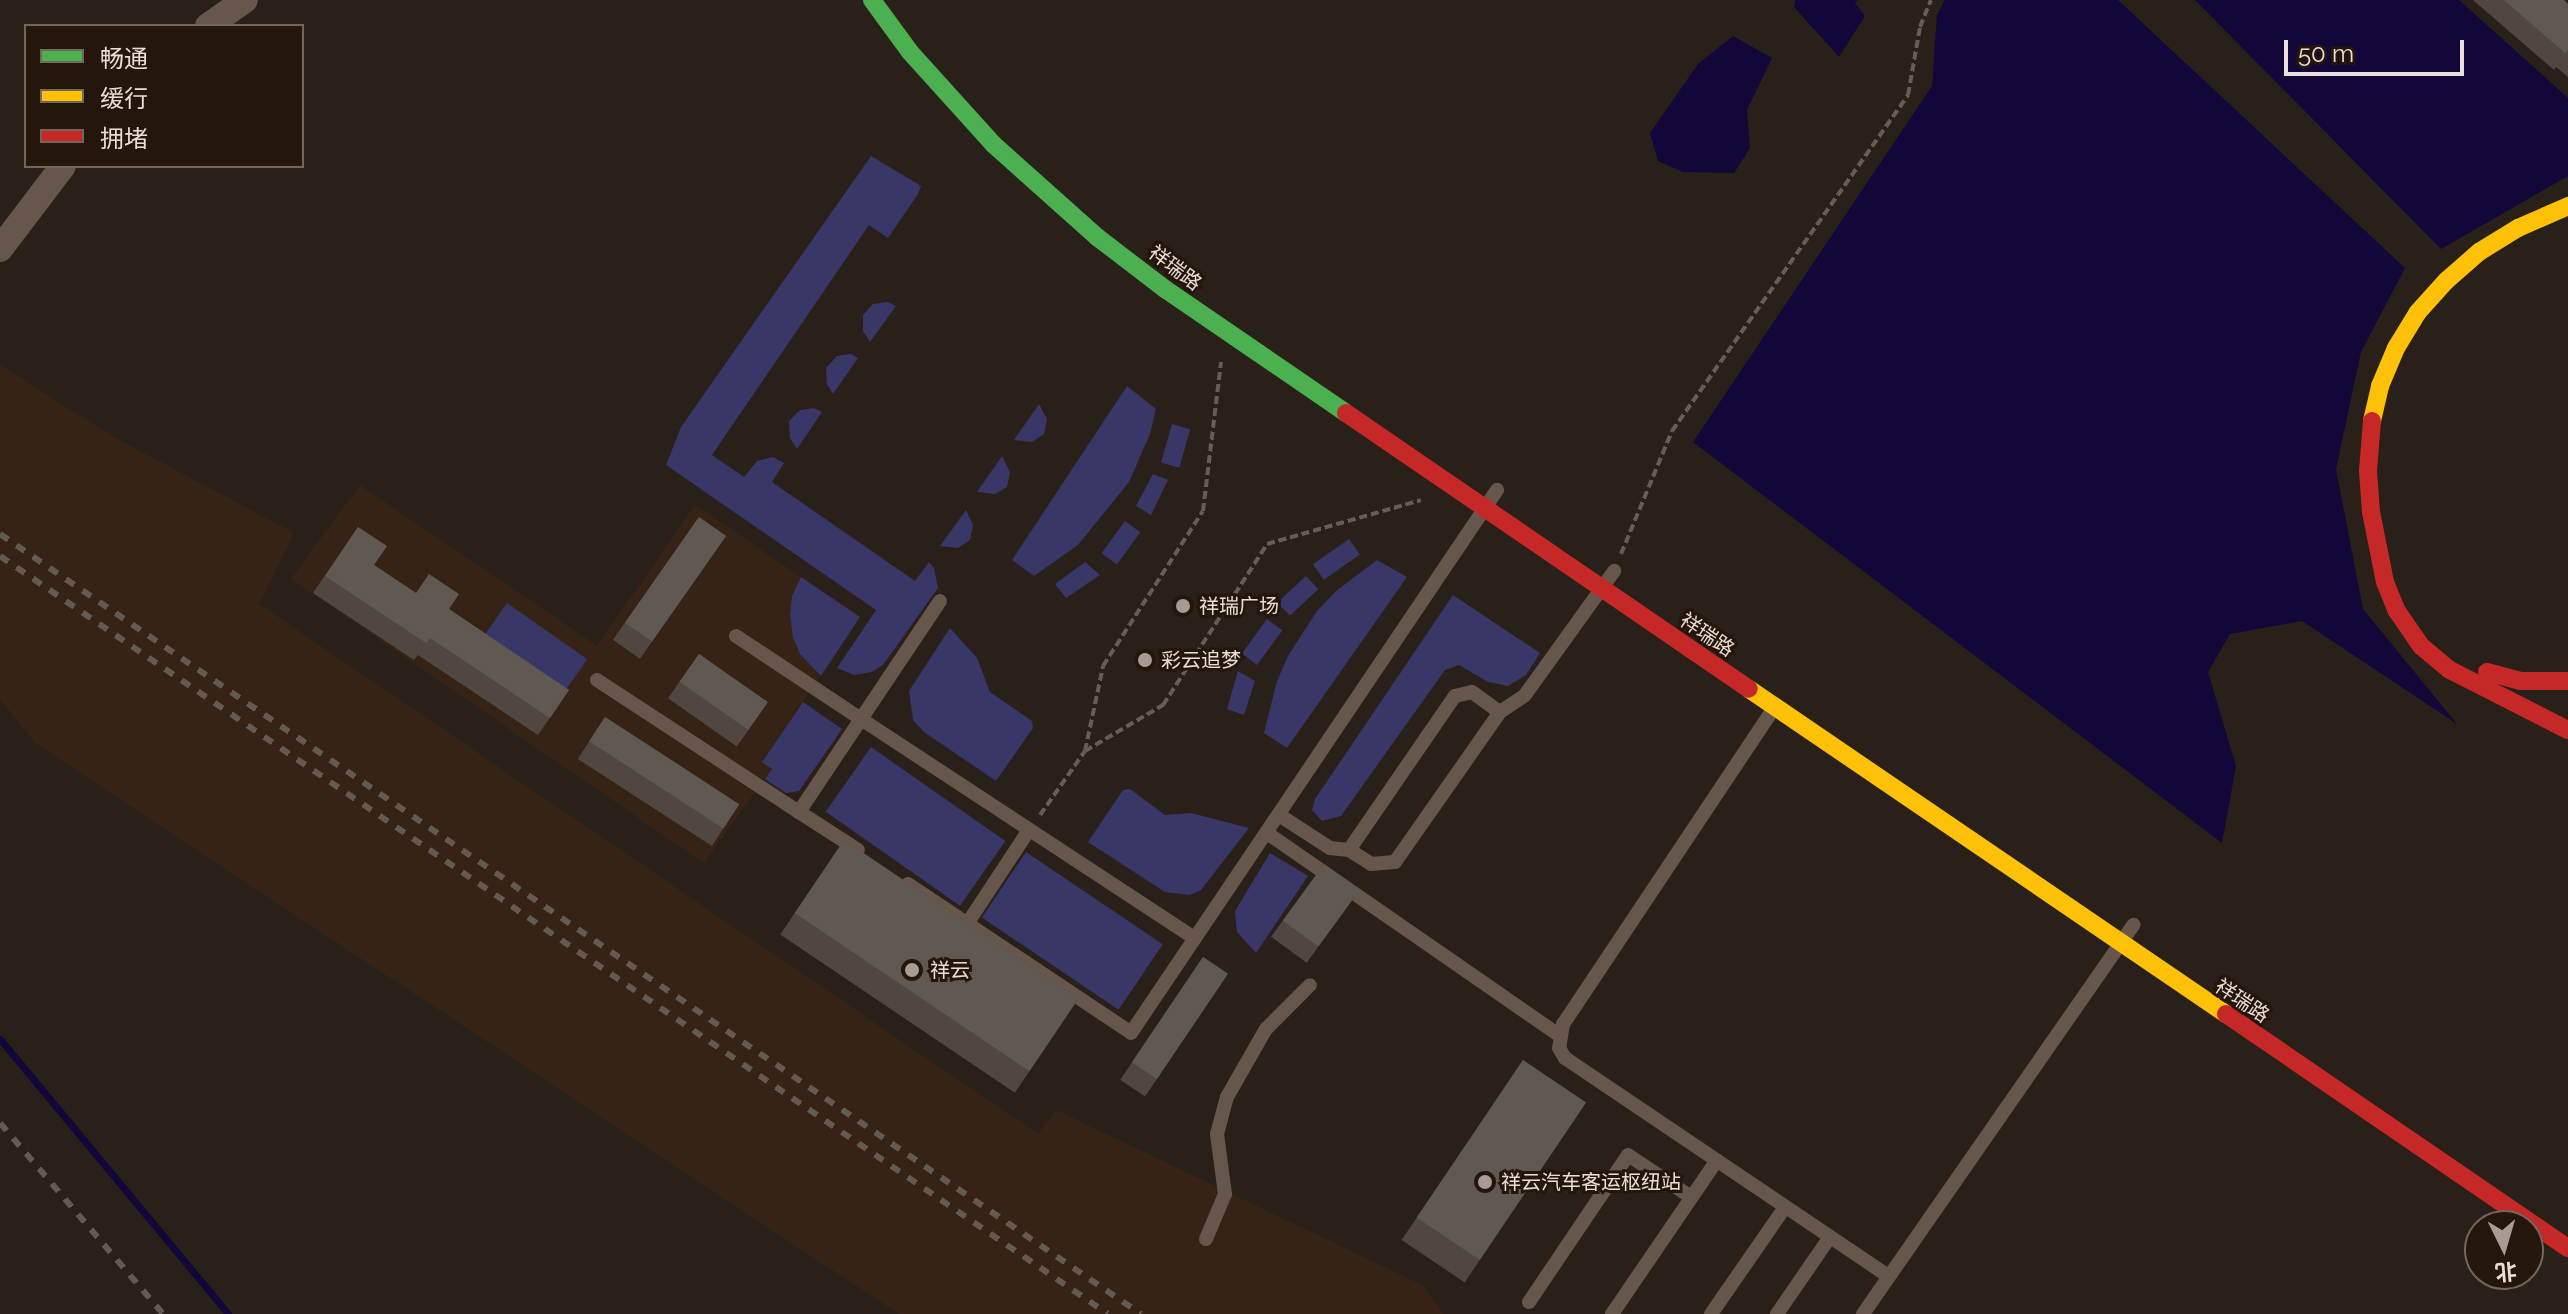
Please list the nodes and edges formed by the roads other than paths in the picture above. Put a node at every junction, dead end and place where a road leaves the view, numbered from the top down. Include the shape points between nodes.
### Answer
1 (245, 0) edge
2 (872, 0) edge
3 (211, 24) edge
4 (61, 168) edge
5 (2568, 206) edge
6 (2556, 223) edge
7 (0, 249) edge
8 (1498, 490) dead end
9 (1484, 509) junction
10 (1614, 570) road end
11 (1601, 589) junction
12 (940, 601) dead end
13 (736, 636) dead end
14 (597, 680) dead end
15 (2568, 681) edge
16 (1774, 708) junction
17 (1500, 712) junction
18 (861, 719) junction
19 (2568, 730) edge
20 (799, 812) junction
21 (1279, 815) junction
22 (1029, 830) junction
23 (1267, 833) junction
24 (1349, 850) junction
25 (877, 863) edge
26 (890, 872) edge
27 (967, 924) junction
28 (2133, 925) dead end
29 (1195, 938) junction
30 (2120, 944) junction
31 (1310, 985) dead end
32 (1559, 1035) junction
33 (1717, 1160) junction
34 (1691, 1197) junction
35 (1785, 1207) junction
36 (1830, 1237) junction
37 (1206, 1239) dead end
38 (2568, 1248) edge
39 (1888, 1276) junction
40 (1529, 1302) dead end
41 (1612, 1314) edge
42 (1711, 1314) edge
43 (1777, 1314) edge
44 (1863, 1314) edge

1 - 3 street
2 - 9 main road, 祥瑞路 via 945,93 1045,192 1109,246 1226,333
4 - 7 street
5 - 6 main road
6 - 15 main road via 2489,265 2431,322 2395,391 2385,471 2396,562 2418,615 2433,635 2461,659 2494,674
6 - 19 main road via 2479,252 2418,312 2380,386 2368,471 2385,582 2421,646 2450,670
8 - 9 lane
9 - 11 main road, 祥瑞路
9 - 21 lane
10 - 11 lane
11 - 16 main road, 祥瑞路
11 - 17 lane via 1525,695
12 - 18 lane
13 - 18 lane
14 - 20 lane
16 - 30 main road, 祥瑞路
16 - 32 lane
17 - 24 lane via 1395,862 1371,864
17 - 24 lane via 1472,692 1455,696
18 - 20 lane
18 - 22 lane
20 - 25 lane
21 - 23 lane
21 - 24 lane via 1323,845
22 - 27 lane
22 - 29 lane
23 - 29 lane
23 - 32 lane
26 - 27 lane
27 - 29 lane via 1131,1033
28 - 30 lane
30 - 38 main road, 祥瑞路
30 - 39 lane
31 - 37 lane via 1266,1029 1227,1097 1217,1134 1225,1194
32 - 33 lane via 1565,1058
33 - 34 lane
33 - 35 lane
34 - 40 lane via 1628,1155
34 - 41 lane
35 - 36 lane
35 - 42 lane
36 - 39 lane
36 - 43 lane
39 - 44 lane

